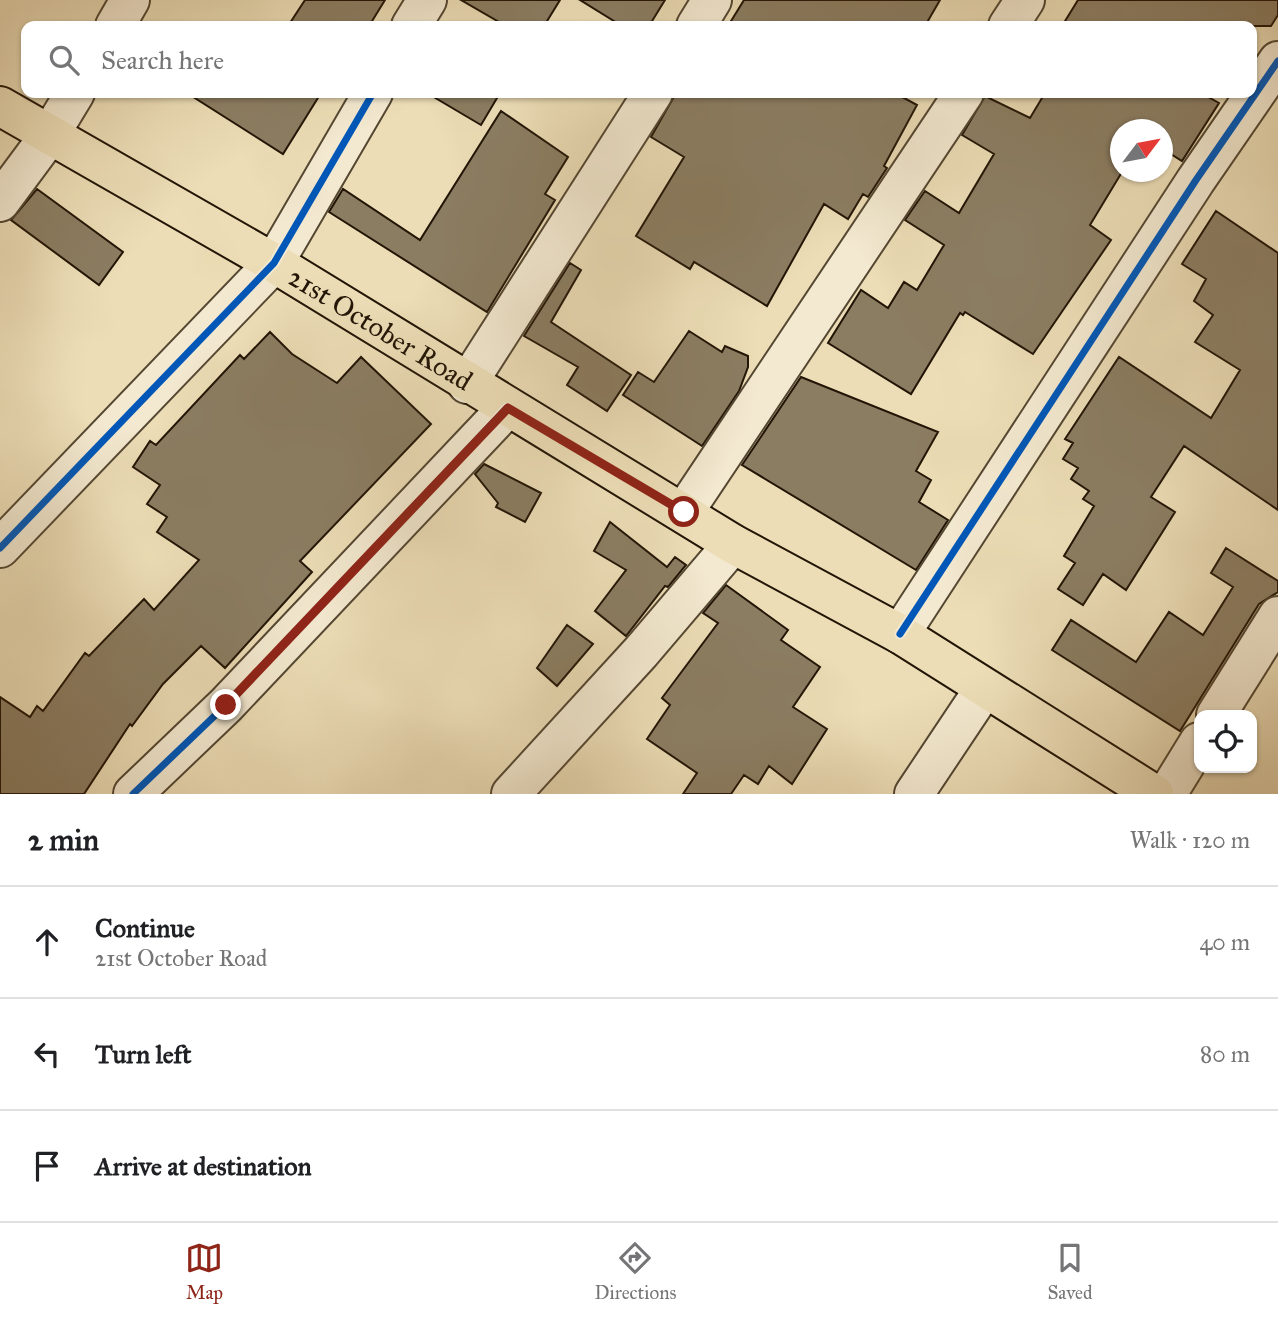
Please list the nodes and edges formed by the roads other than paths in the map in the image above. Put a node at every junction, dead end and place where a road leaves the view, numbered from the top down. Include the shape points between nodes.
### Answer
1 (130, 0) edge
2 (427, 0) edge
3 (712, 0) edge
4 (1025, 0) edge
5 (118, 21) edge
6 (414, 21) edge
7 (699, 21) edge
8 (1011, 21) edge
9 (1278, 61) edge
10 (1257, 91) edge
11 (72, 98) edge
12 (370, 98) edge
13 (650, 98) edge
14 (961, 98) edge
15 (1253, 98) edge
16 (0, 106) edge
17 (48, 136) junction
18 (0, 202) edge
19 (274, 264) junction
20 (467, 384) junction
21 (508, 408) junction
22 (684, 512) junction
23 (733, 544) junction
24 (0, 548) edge
25 (1278, 616) edge
26 (901, 634) junction
27 (984, 689) junction
28 (1219, 710) edge
29 (1194, 750) edge
30 (133, 794) edge
31 (511, 794) edge
32 (915, 794) edge
33 (1154, 794) edge
34 (1167, 794) edge

1 - 5 street
2 - 6 street
3 - 7 street
4 - 8 street
9 - 10 street
11 - 17 street
12 - 19 street
13 - 20 street
14 - 22 street
15 - 26 street
16 - 17 main road, 21st October Road
17 - 18 street
17 - 19 main road, 21st October Road
19 - 20 main road, 21st October Road
19 - 24 street
20 - 21 main road, 21st October Road
21 - 22 main road, 21st October Road
21 - 30 street via 226,705
22 - 23 main road, 21st October Road
23 - 26 main road, 21st October Road
23 - 31 street
25 - 28 street
26 - 27 main road, 21st October Road
27 - 32 street
27 - 33 main road, 21st October Road
29 - 34 street

